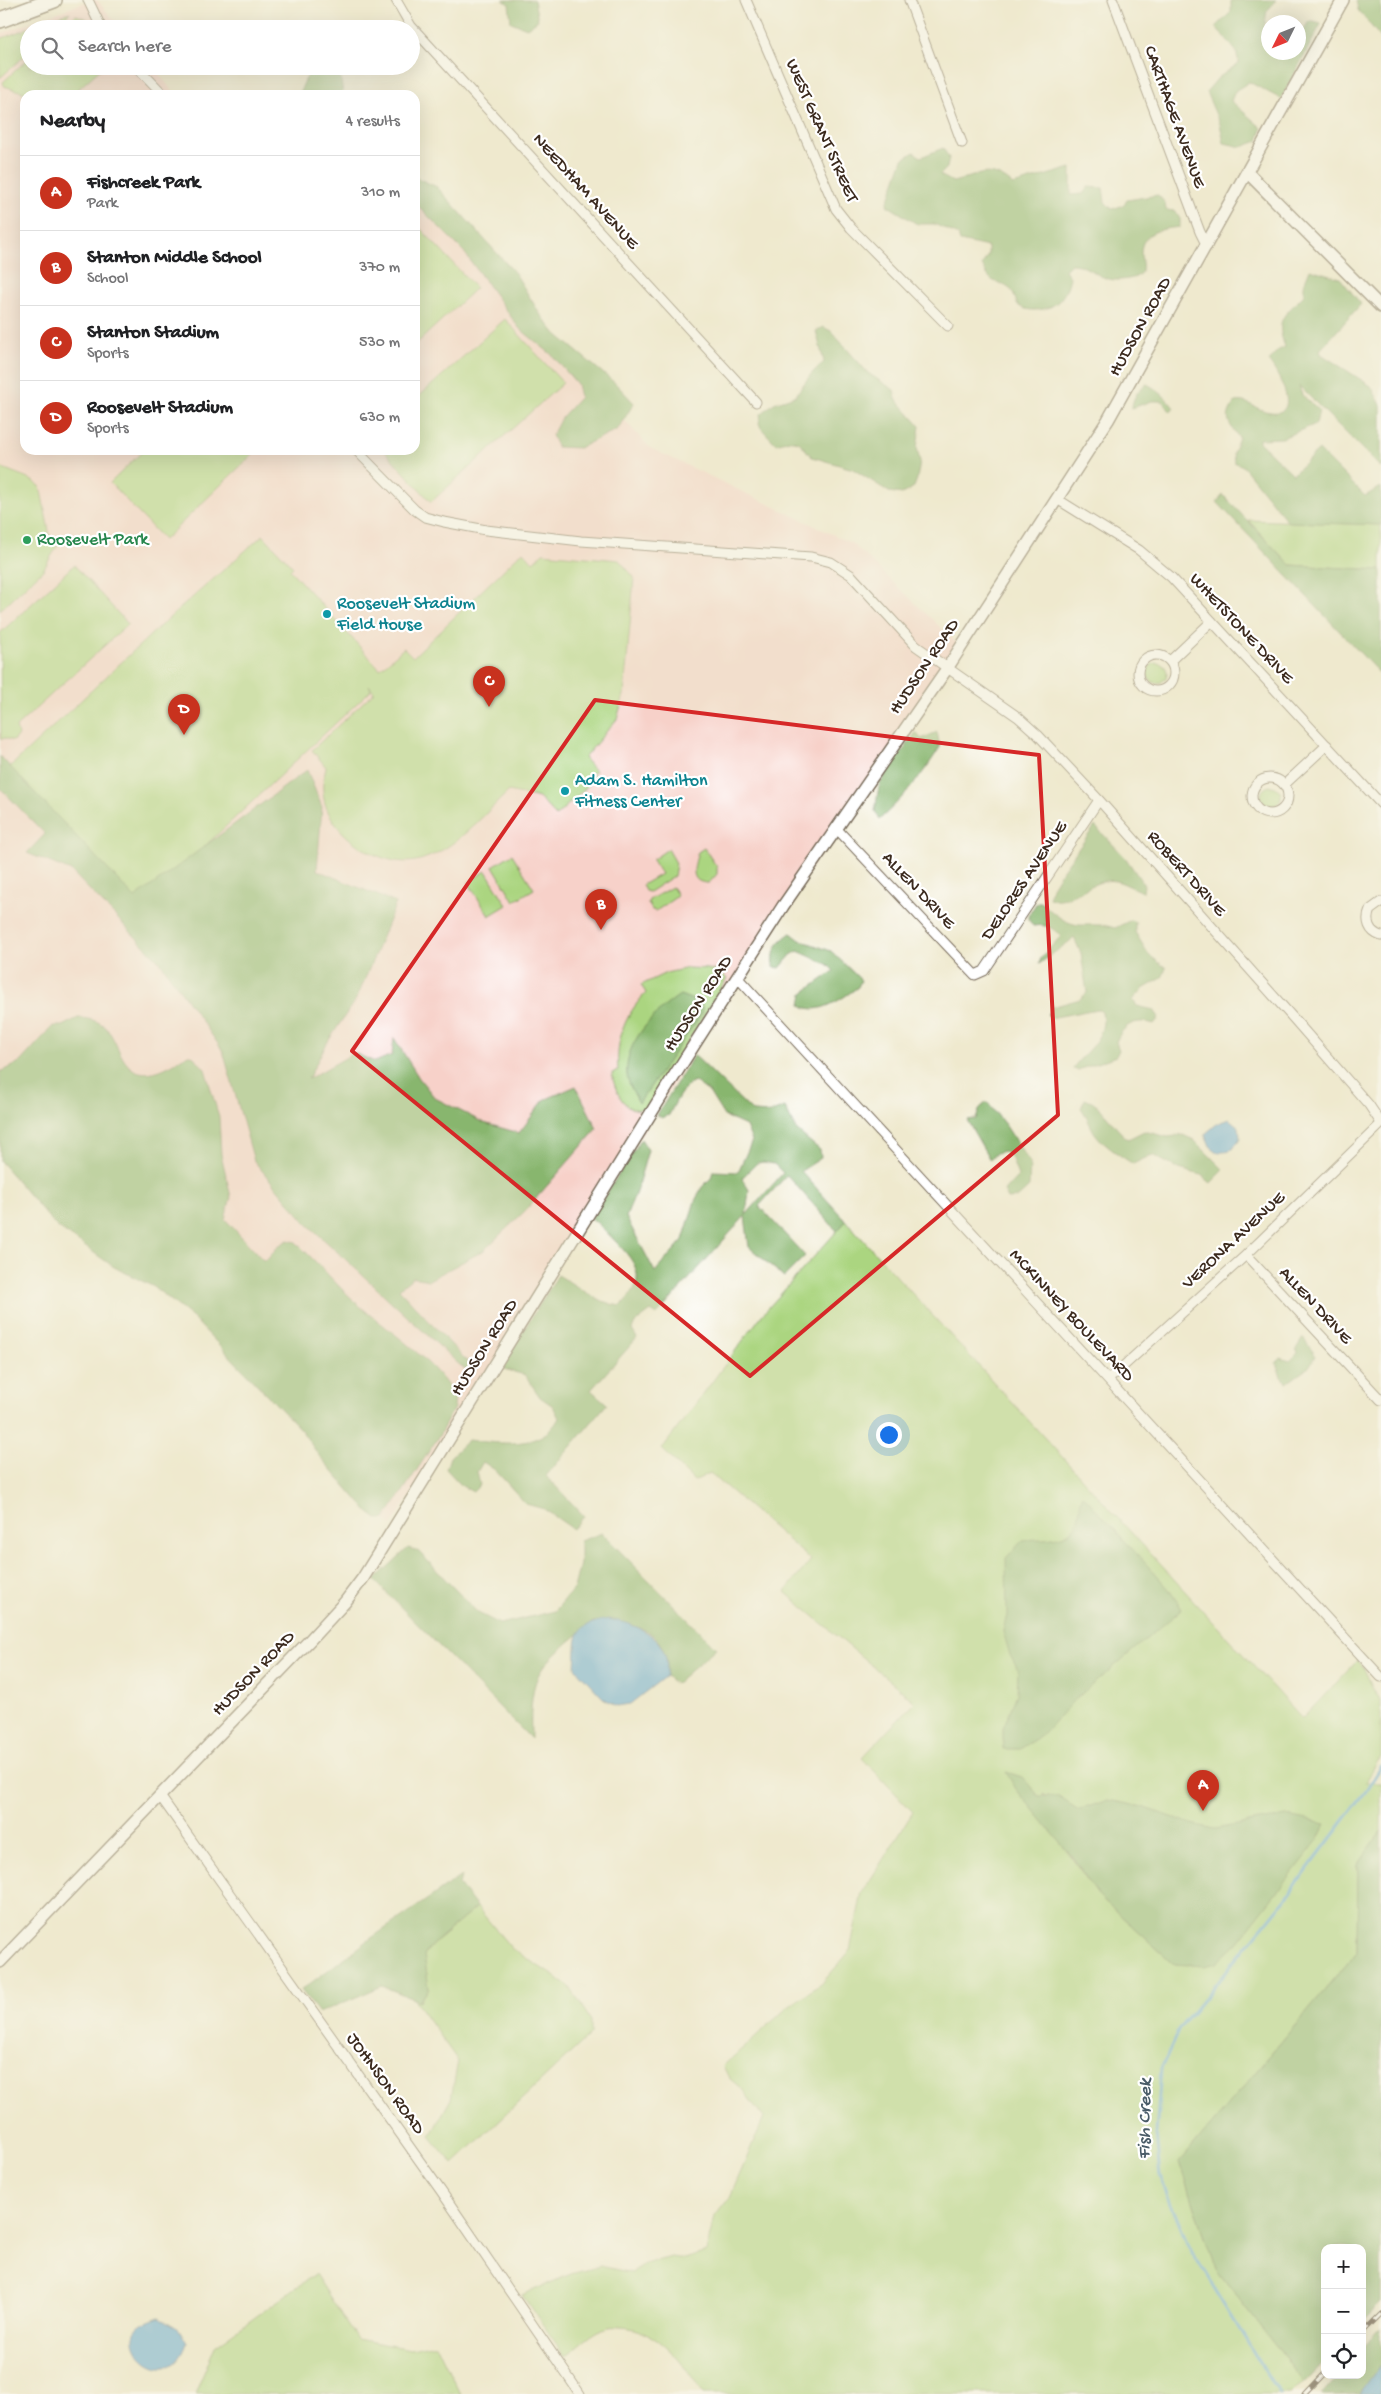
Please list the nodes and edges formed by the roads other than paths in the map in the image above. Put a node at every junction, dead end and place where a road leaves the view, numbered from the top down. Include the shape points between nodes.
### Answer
1 (54, 0) edge
2 (88, 0) edge
3 (396, 0) edge
4 (746, 0) edge
5 (909, 0) edge
6 (1113, 0) edge
7 (1340, 2) edge
8 (0, 20) edge
9 (98, 20) edge
10 (406, 20) edge
11 (420, 36) edge
12 (145, 75) edge
13 (159, 90) edge
14 (962, 144) dead end
15 (1248, 173) junction
16 (1207, 246) junction
17 (1381, 307) edge
18 (948, 326) dead end
19 (756, 402) dead end
20 (361, 455) edge
21 (1058, 499) junction
22 (1212, 621) junction
23 (1170, 661) junction
24 (948, 667) junction
25 (1327, 745) junction
26 (1284, 785) junction
27 (1099, 800) junction
28 (1381, 804) edge
29 (836, 828) junction
30 (1381, 902) edge
31 (1381, 936) edge
32 (975, 975) joint
33 (737, 977) junction
34 (1381, 1124) edge
35 (1246, 1255) junction
36 (1108, 1380) junction
37 (1381, 1400) edge
38 (1381, 1677) edge
39 (160, 1796) junction
40 (0, 1962) edge
41 (580, 2394) edge

1 - 8 main road
2 - 9 street
3 - 10 street, NEEDHAM AVENUE
4 - 18 street, WEST GRANT STREET via 836,209
5 - 14 street
6 - 16 street, CARTHAGE AVENUE
7 - 15 street, HUDSON ROAD
11 - 19 street, NEEDHAM AVENUE
12 - 13 street
15 - 16 street, HUDSON ROAD
15 - 17 street
16 - 21 street, HUDSON ROAD via 1125,393
20 - 24 street, ROBERT DRIVE via 415,510 444,522 581,540 791,554 822,559 850,575 907,638
21 - 22 street, WHETSTONE DRIVE via 1158,564
21 - 24 street, HUDSON ROAD
22 - 23 street
22 - 25 street, WHETSTONE DRIVE
23 - 23 street via 1174,672 1171,684 1160,690 1144,685 1139,673 1145,659 1160,655
24 - 27 street, ROBERT DRIVE via 1018,716
24 - 29 street, HUDSON ROAD
25 - 26 street
25 - 28 street, WHETSTONE DRIVE
26 - 26 street via 1288,796 1285,807 1274,814 1262,812 1254,804 1253,792 1259,783 1274,779
27 - 32 street, DELORES AVENUE via 984,971
27 - 34 street, ROBERT DRIVE via 1369,1105
29 - 32 street, ALLEN DRIVE
29 - 33 street, HUDSON ROAD
30 - 31 street via 1370,910 1367,920 1372,931
33 - 36 street, MCKINNEY BOULEVARD
33 - 39 street, HUDSON ROAD via 363,1578 332,1618
34 - 35 street, VERONA AVENUE
35 - 36 street, VERONA AVENUE
35 - 37 street, ALLEN DRIVE
36 - 38 street, MCKINNEY BOULEVARD
39 - 40 street, HUDSON ROAD
39 - 41 street, JOHNSON ROAD via 441,2191

